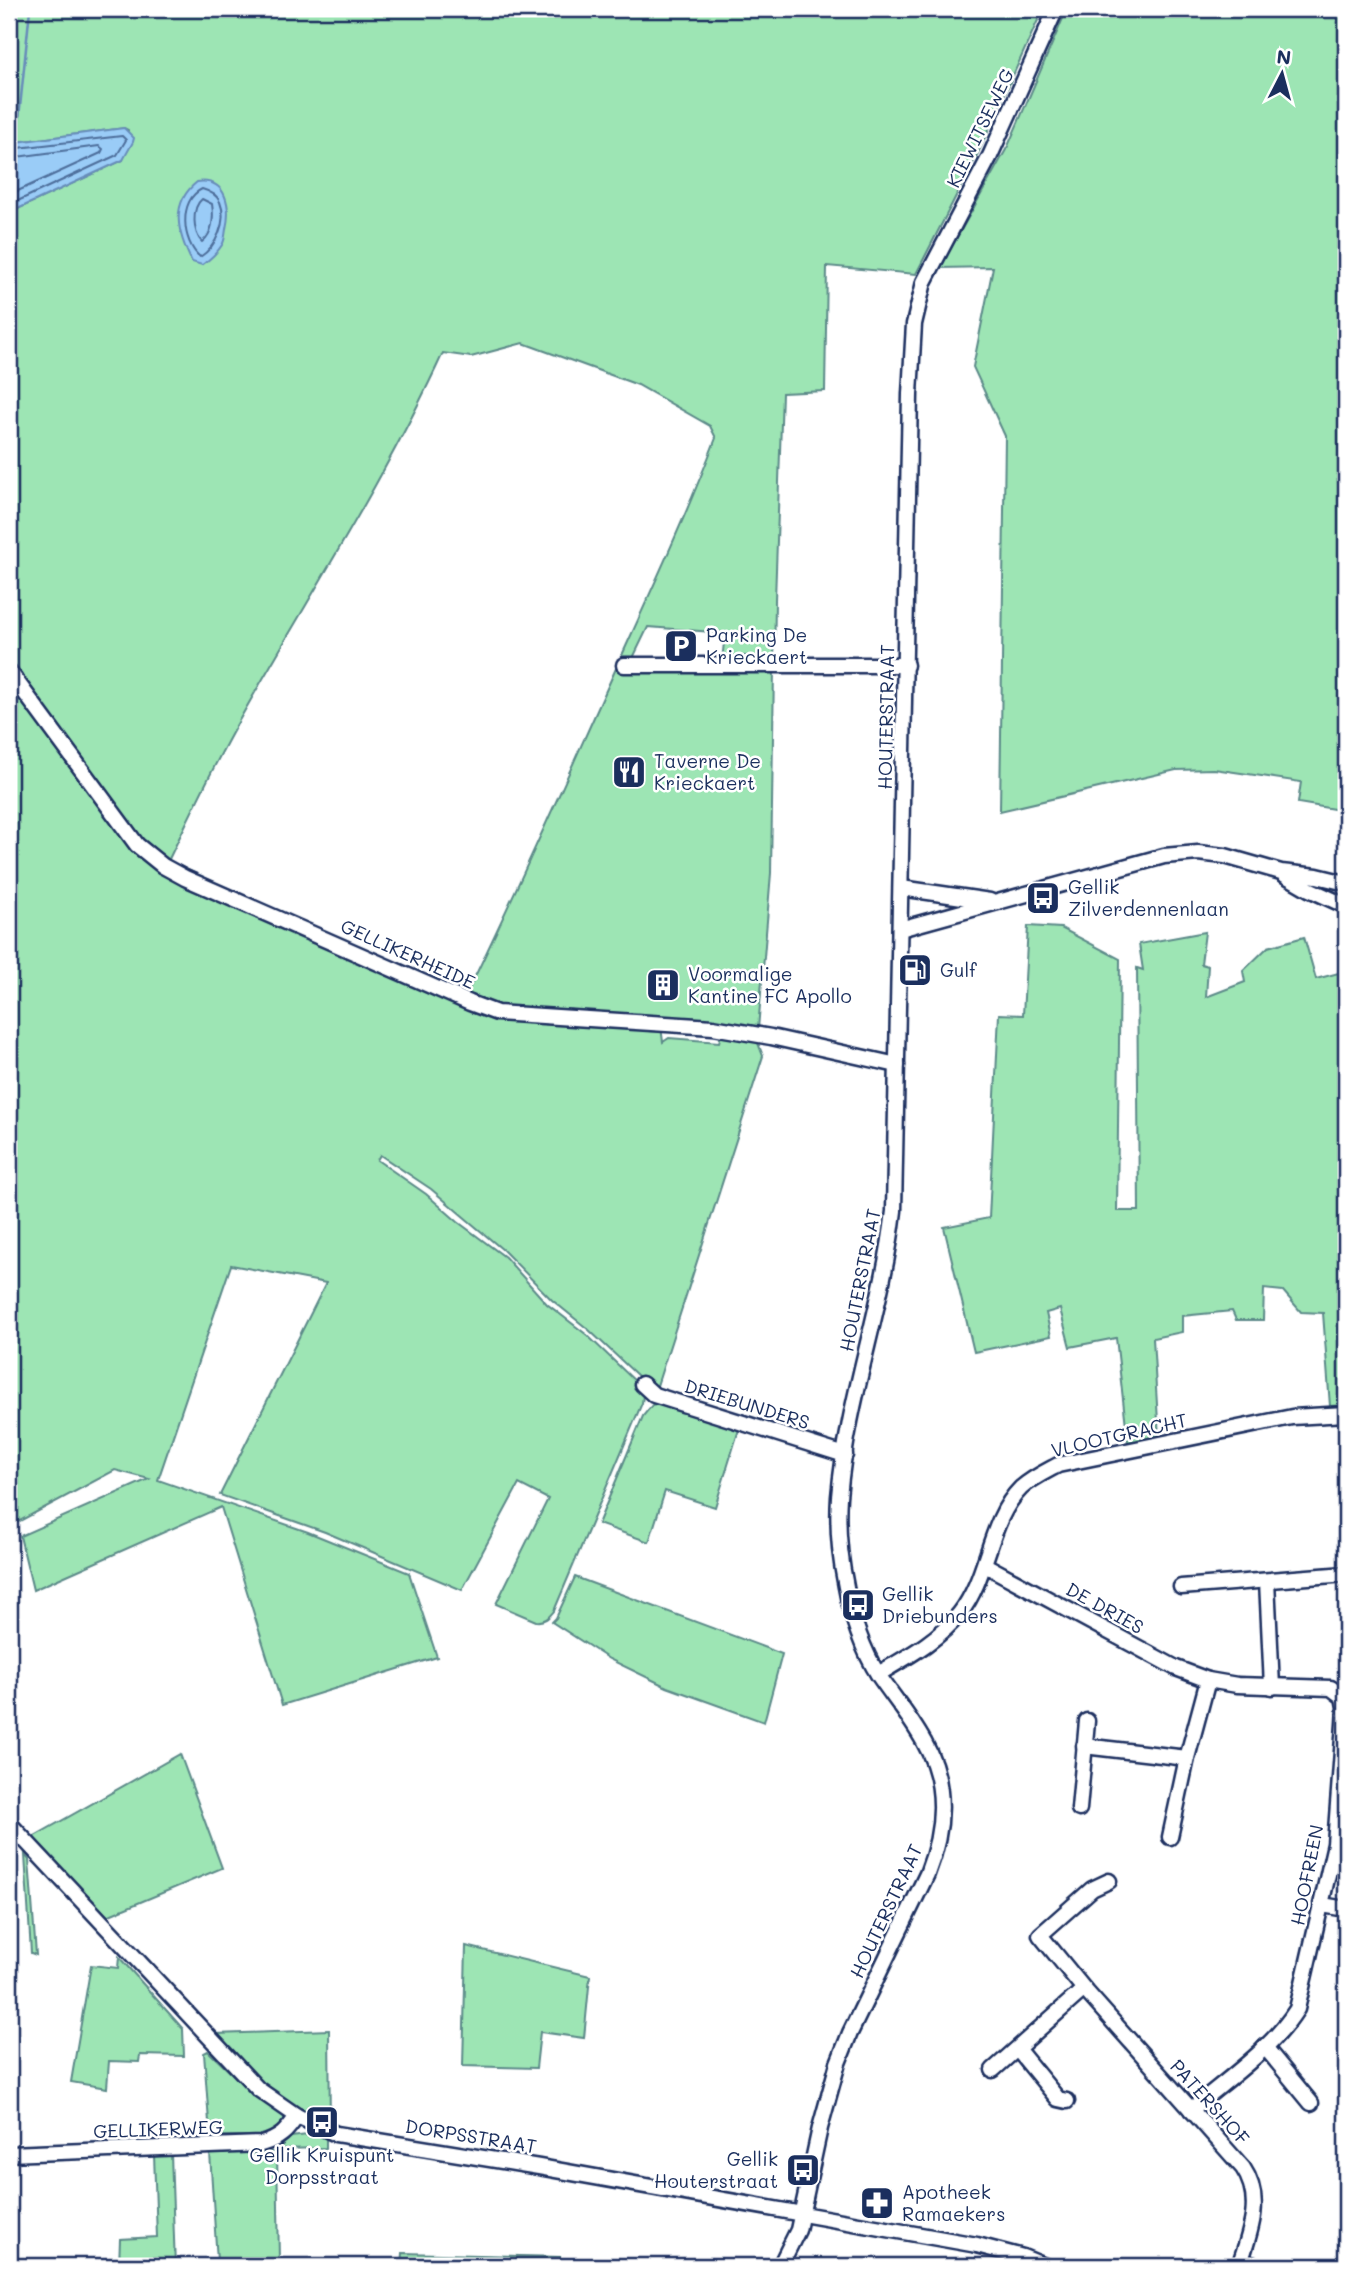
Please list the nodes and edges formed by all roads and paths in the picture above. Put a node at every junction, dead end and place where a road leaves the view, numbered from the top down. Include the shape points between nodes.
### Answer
1 (1056, 9) edge
2 (933, 261) joint
3 (624, 665) dead end
4 (906, 665) junction
5 (9, 671) edge
6 (1281, 873) junction
7 (1346, 883) edge
8 (901, 888) junction
9 (995, 902) junction
10 (1346, 906) edge
11 (900, 929) junction
12 (897, 1065) junction
13 (642, 1384) dead end
14 (1346, 1414) edge
15 (845, 1455) junction
16 (985, 1565) junction
17 (1346, 1574) edge
18 (1267, 1581) junction
19 (1181, 1587) dead end
20 (878, 1674) junction
21 (1208, 1680) junction
22 (1272, 1687) junction
23 (1342, 1697) joint
24 (1087, 1721) dead end
25 (1084, 1746) junction
26 (1187, 1758) junction
27 (1079, 1809) dead end
28 (9, 1823) edge
29 (1170, 1837) dead end
30 (1109, 1881) dead end
31 (1322, 1905) junction
32 (1346, 1909) edge
33 (1084, 1989) junction
34 (1265, 2047) junction
35 (1018, 2050) junction
36 (993, 2070) dead end
37 (1067, 2101) dead end
38 (1311, 2103) dead end
39 (1191, 2110) junction
40 (297, 2116) junction
41 (9, 2154) edge
42 (802, 2214) junction
43 (1240, 2264) edge
44 (780, 2266) edge
45 (1045, 2266) edge
46 (1258, 2266) edge

1 - 2 street, KIEWITSEWEG via 990,156
2 - 4 street, HOUTERSTRAAT via 914,324
3 - 4 street
4 - 8 street, HOUTERSTRAAT
5 - 12 street, GELLIKERHEIDE via 137,845 185,878 496,1013 713,1027
6 - 7 street
6 - 9 street via 1224,856 1164,856
6 - 10 street
8 - 9 street
8 - 11 street, HOUTERSTRAAT
9 - 11 street
11 - 12 street, HOUTERSTRAAT
12 - 15 street, HOUTERSTRAAT via 890,1242
13 - 15 street, DRIEBUNDERS via 654,1395
14 - 16 street, VLOOTGRACHT via 1292,1417 1058,1465 1036,1476 1014,1496
15 - 20 street, HOUTERSTRAAT via 839,1542 846,1590
16 - 20 street, VLOOTGRACHT via 975,1591 942,1632
16 - 21 street, DE DRIES via 1176,1668
17 - 18 street
18 - 19 street
18 - 22 street
20 - 42 street, HOUTERSTRAAT via 925,1743 942,1804 940,1830 927,1874 838,2063
21 - 22 street, DE DRIES
21 - 26 street
22 - 23 street, DE DRIES via 1331,1688
23 - 31 street, HOOFREEN via 1339,1808
24 - 25 street
25 - 26 street
25 - 27 street
26 - 29 street
28 - 40 street, DORPSSTRAAT via 258,2089
30 - 33 street, PATERSHOF via 1092,1889 1040,1935
31 - 32 street
31 - 34 street, HOOFREEN via 1297,2009
33 - 35 street
33 - 39 street, PATERSHOF
34 - 38 street
34 - 39 street, HOOFREEN
35 - 36 street
35 - 37 street via 1058,2099
39 - 43 street, PATERSHOF via 1251,2180 1255,2208
40 - 41 street, GELLIKERWEG via 286,2133 261,2144
40 - 42 street, DORPSSTRAAT via 336,2134
42 - 44 street, HOUTERSTRAAT
42 - 45 street, DORPSSTRAAT via 977,2245
43 - 46 street

